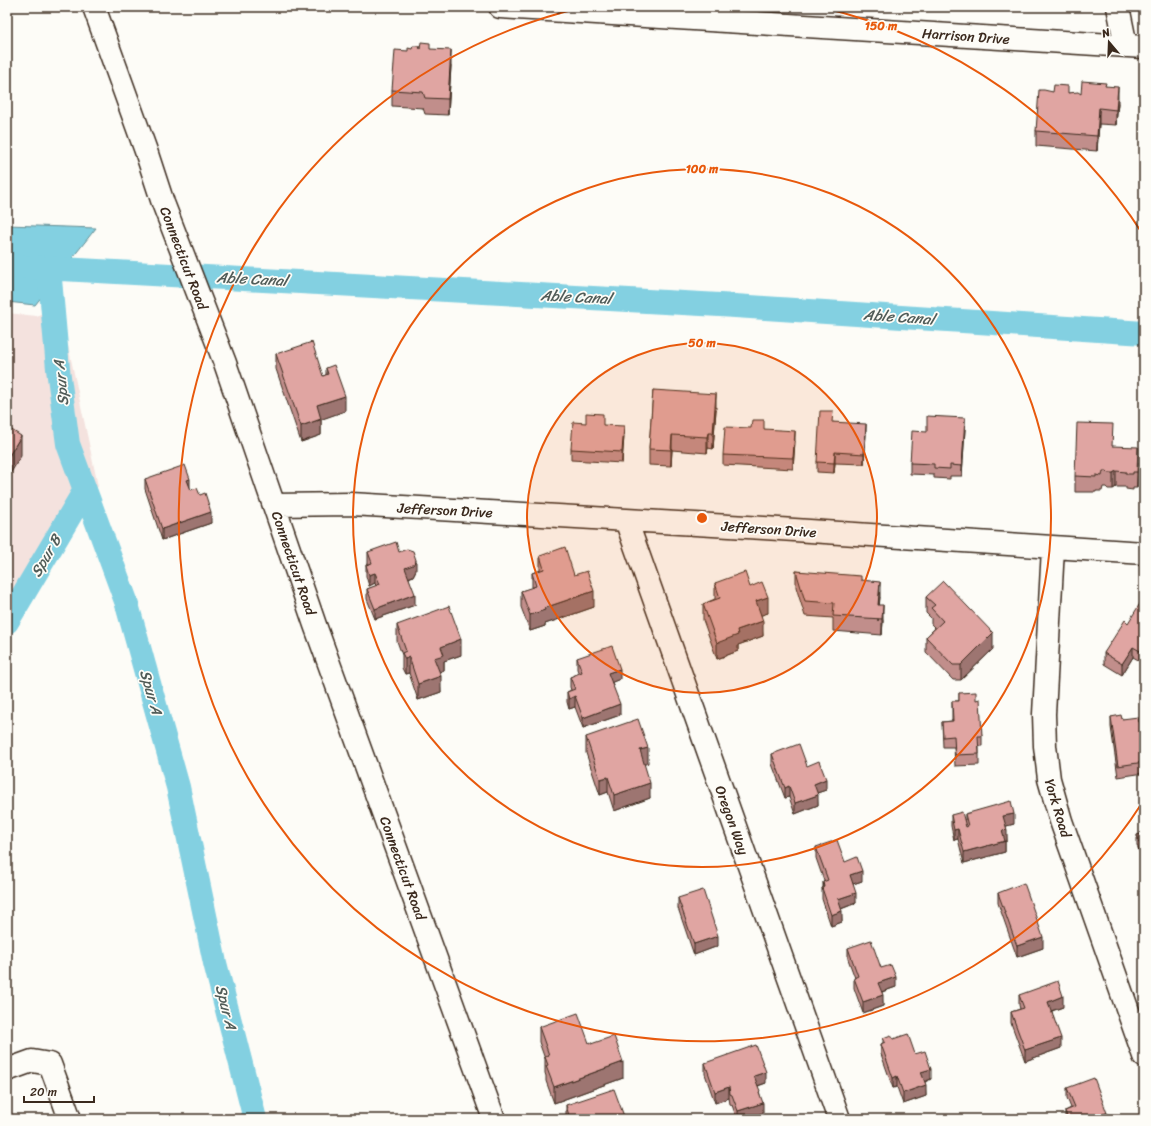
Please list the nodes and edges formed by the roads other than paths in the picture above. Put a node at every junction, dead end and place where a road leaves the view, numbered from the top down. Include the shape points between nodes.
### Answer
1 (94, 7) edge
2 (500, 7) edge
3 (1118, 7) edge
4 (607, 10) edge
5 (1135, 46) edge
6 (274, 505) junction
7 (626, 520) junction
8 (1053, 548) junction
9 (1144, 553) edge
10 (1144, 1056) edge
11 (7, 1070) edge
12 (70, 1119) edge
13 (494, 1119) edge
14 (839, 1119) edge

1 - 6 street, Connecticut Road via 163,203 225,363
2 - 4 street, Harrison Drive
3 - 5 street
4 - 5 street, Harrison Drive
6 - 7 street, Jefferson Drive via 350,504
6 - 13 street, Connecticut Road
7 - 8 street, Jefferson Drive
7 - 14 street, Oregon Way
8 - 9 street, Jefferson Drive
8 - 10 street, York Road via 1044,706 1048,779
11 - 12 street via 32,1061 50,1064

